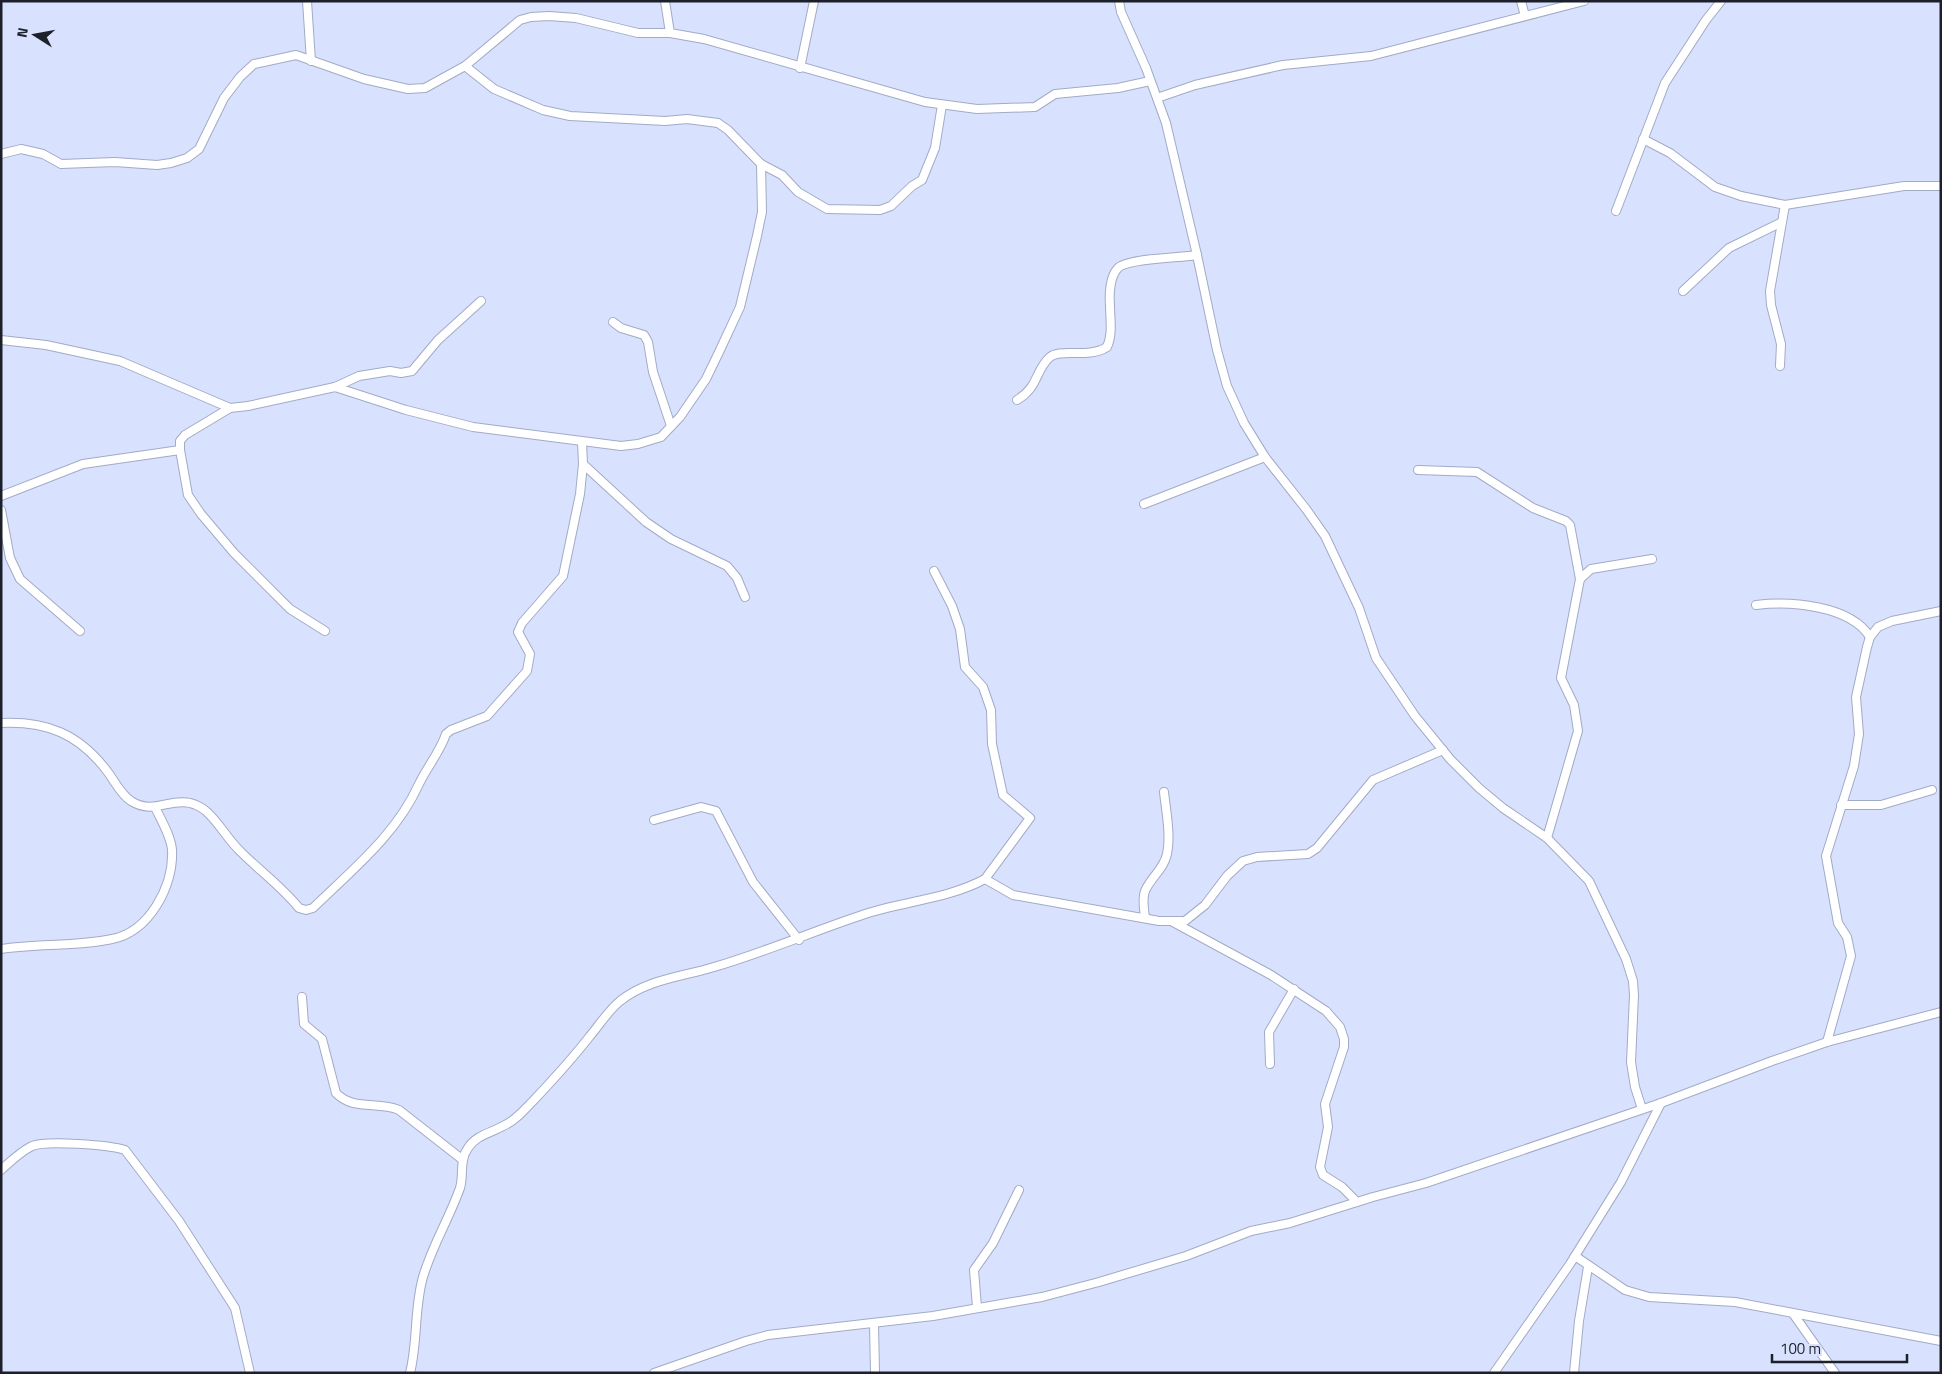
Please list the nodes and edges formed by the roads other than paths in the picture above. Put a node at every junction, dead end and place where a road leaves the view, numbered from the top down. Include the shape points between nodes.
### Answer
1 (307, 1) edge
2 (665, 1) edge
3 (814, 1) edge
4 (1119, 1) edge
5 (1521, 1) edge
6 (1584, 1) edge
7 (1721, 1) edge
8 (1525, 16) junction
9 (670, 33) junction
10 (311, 61) junction
11 (465, 66) junction
12 (800, 68) junction
13 (1150, 81) junction
14 (1157, 98) junction
15 (942, 105) junction
16 (1643, 139) junction
17 (1, 154) edge
18 (761, 164) junction
19 (1941, 186) edge
20 (1785, 205) junction
21 (1616, 212) dead end
22 (1782, 222) junction
23 (1197, 255) junction
24 (1682, 291) dead end
25 (481, 301) dead end
26 (612, 322) dead end
27 (1, 340) edge
28 (1780, 366) dead end
29 (335, 388) junction
30 (1017, 400) dead end
31 (230, 408) junction
32 (671, 426) junction
33 (582, 442) junction
34 (180, 450) junction
35 (1265, 457) junction
36 (583, 464) junction
37 (1418, 470) dead end
38 (1, 496) edge
39 (1144, 504) dead end
40 (1, 510) edge
41 (1652, 559) dead end
42 (934, 571) dead end
43 (1580, 580) junction
44 (745, 597) dead end
45 (1756, 605) dead end
46 (1941, 611) edge
47 (80, 631) dead end
48 (325, 631) dead end
49 (1870, 637) junction
50 (1, 723) edge
51 (1443, 750) junction
52 (1932, 790) dead end
53 (1164, 792) dead end
54 (1841, 805) junction
55 (155, 808) junction
56 (654, 820) dead end
57 (1547, 838) junction
58 (985, 879) junction
59 (1144, 918) junction
60 (1174, 922) junction
61 (799, 940) junction
62 (1, 949) edge
63 (1294, 989) junction
64 (302, 997) dead end
65 (1941, 1012) edge
66 (1827, 1042) junction
67 (1270, 1064) dead end
68 (1661, 1103) junction
69 (1642, 1109) junction
70 (463, 1160) junction
71 (1, 1170) edge
72 (1019, 1190) dead end
73 (1357, 1202) junction
74 (1575, 1256) junction
75 (1588, 1267) junction
76 (977, 1307) junction
77 (1794, 1315) junction
78 (874, 1324) junction
79 (1941, 1341) edge
80 (250, 1373) edge
81 (410, 1373) edge
82 (654, 1373) edge
83 (875, 1373) edge
84 (1494, 1373) edge
85 (1574, 1373) edge
86 (1835, 1373) edge

1 - 10 street
2 - 9 street
3 - 12 street
4 - 13 street
5 - 8 street
6 - 8 street
7 - 16 street via 1665,84
8 - 14 street via 1370,56 1249,72
9 - 11 street via 638,33 576,18 531,17 520,20
9 - 12 street via 740,49
10 - 11 street via 364,79 408,89 425,88
10 - 17 street via 296,55 254,64 224,98 199,149 179,161 157,165 116,162 61,164 42,154 21,149
11 - 18 street via 494,89 544,110 570,116 665,121 687,119 718,123
12 - 15 street
13 - 14 street
13 - 15 street via 1118,88 1055,94 1036,107 977,109
14 - 23 street via 1166,123
15 - 18 street via 935,148 922,180 891,206 880,210 818,206 788,184 782,175
16 - 20 street via 1715,187
16 - 21 street
18 - 32 street via 762,212 740,307 706,379
19 - 20 street via 1904,186
20 - 22 street
22 - 24 street via 1729,248
22 - 28 street via 1770,291 1781,344
23 - 30 street via 1138,260 1119,266 1114,272 1110,291 1111,339 1108,347 1091,354 1050,357 1033,387
23 - 35 street via 1227,386
25 - 29 street via 438,340 412,371 359,376
26 - 32 street via 644,335 648,342 653,372
27 - 31 street via 46,345 120,361
29 - 31 street
29 - 33 street via 473,427
31 - 34 street via 185,435 180,441
32 - 33 street via 661,437 638,444 621,446
33 - 36 street
34 - 38 street via 83,464
34 - 48 street via 188,495 205,520 290,609
35 - 39 street
35 - 51 street via 1325,536 1360,608 1376,658 1415,716
36 - 44 street via 646,522 671,539 726,566 737,578
36 - 55 street via 563,576 522,623 518,632 530,654 527,670 487,716 446,734 416,794 392,829 314,908 299,908 229,840 216,820 204,810 190,803 178,802
37 - 43 street via 1477,472 1533,508 1566,520 1570,524
40 - 47 street via 14,570 20,579
41 - 43 street via 1591,569
42 - 58 street via 960,629 965,667 983,687 992,710 992,744 1003,795 1030,818
43 - 57 street via 1561,678 1574,705 1578,731
45 - 49 street via 1799,604 1826,610 1848,618 1865,629
46 - 49 street via 1892,621 1878,627
49 - 54 street via 1856,697 1859,734 1854,766
50 - 55 street via 20,722 54,729 75,738 91,752 130,800
51 - 57 street via 1479,788
51 - 60 street via 1373,780 1317,848 1308,854 1257,857 1244,861 1227,876 1205,905 1185,921
52 - 54 street via 1881,805
53 - 59 street via 1167,853 1162,868 1145,891
54 - 66 street via 1826,863 1836,900 1838,923 1847,937 1851,956
55 - 62 street via 172,849 171,870 162,895 137,928 113,939
56 - 61 street via 701,807 716,810 753,882
57 - 69 street via 1589,881 1626,959 1634,995 1631,1062
58 - 59 street via 1013,895
58 - 61 street via 964,891 948,892 865,914
59 - 60 street
60 - 63 street
61 - 70 street via 703,971 662,979 628,996 604,1018 518,1117 473,1141
63 - 67 street via 1269,1032
63 - 73 street via 1326,1011 1340,1027 1344,1039 1325,1104 1328,1127 1320,1167 1323,1174
64 - 70 street via 304,1024 322,1039 336,1093 341,1099 399,1110
65 - 66 street
66 - 68 street
68 - 69 street
68 - 74 street via 1621,1182
69 - 73 street via 1447,1177
70 - 81 street via 461,1185 433,1246 418,1296
71 - 80 street via 22,1152 43,1143 125,1150 179,1221 234,1308
72 - 76 street via 994,1243 974,1270
73 - 76 street via 1252,1231 1186,1256 1099,1282 1042,1297
74 - 75 street
74 - 84 street
75 - 77 street via 1625,1290 1649,1296 1735,1302
75 - 85 street
76 - 78 street
77 - 79 street
77 - 86 street
78 - 82 street via 761,1337
78 - 83 street

